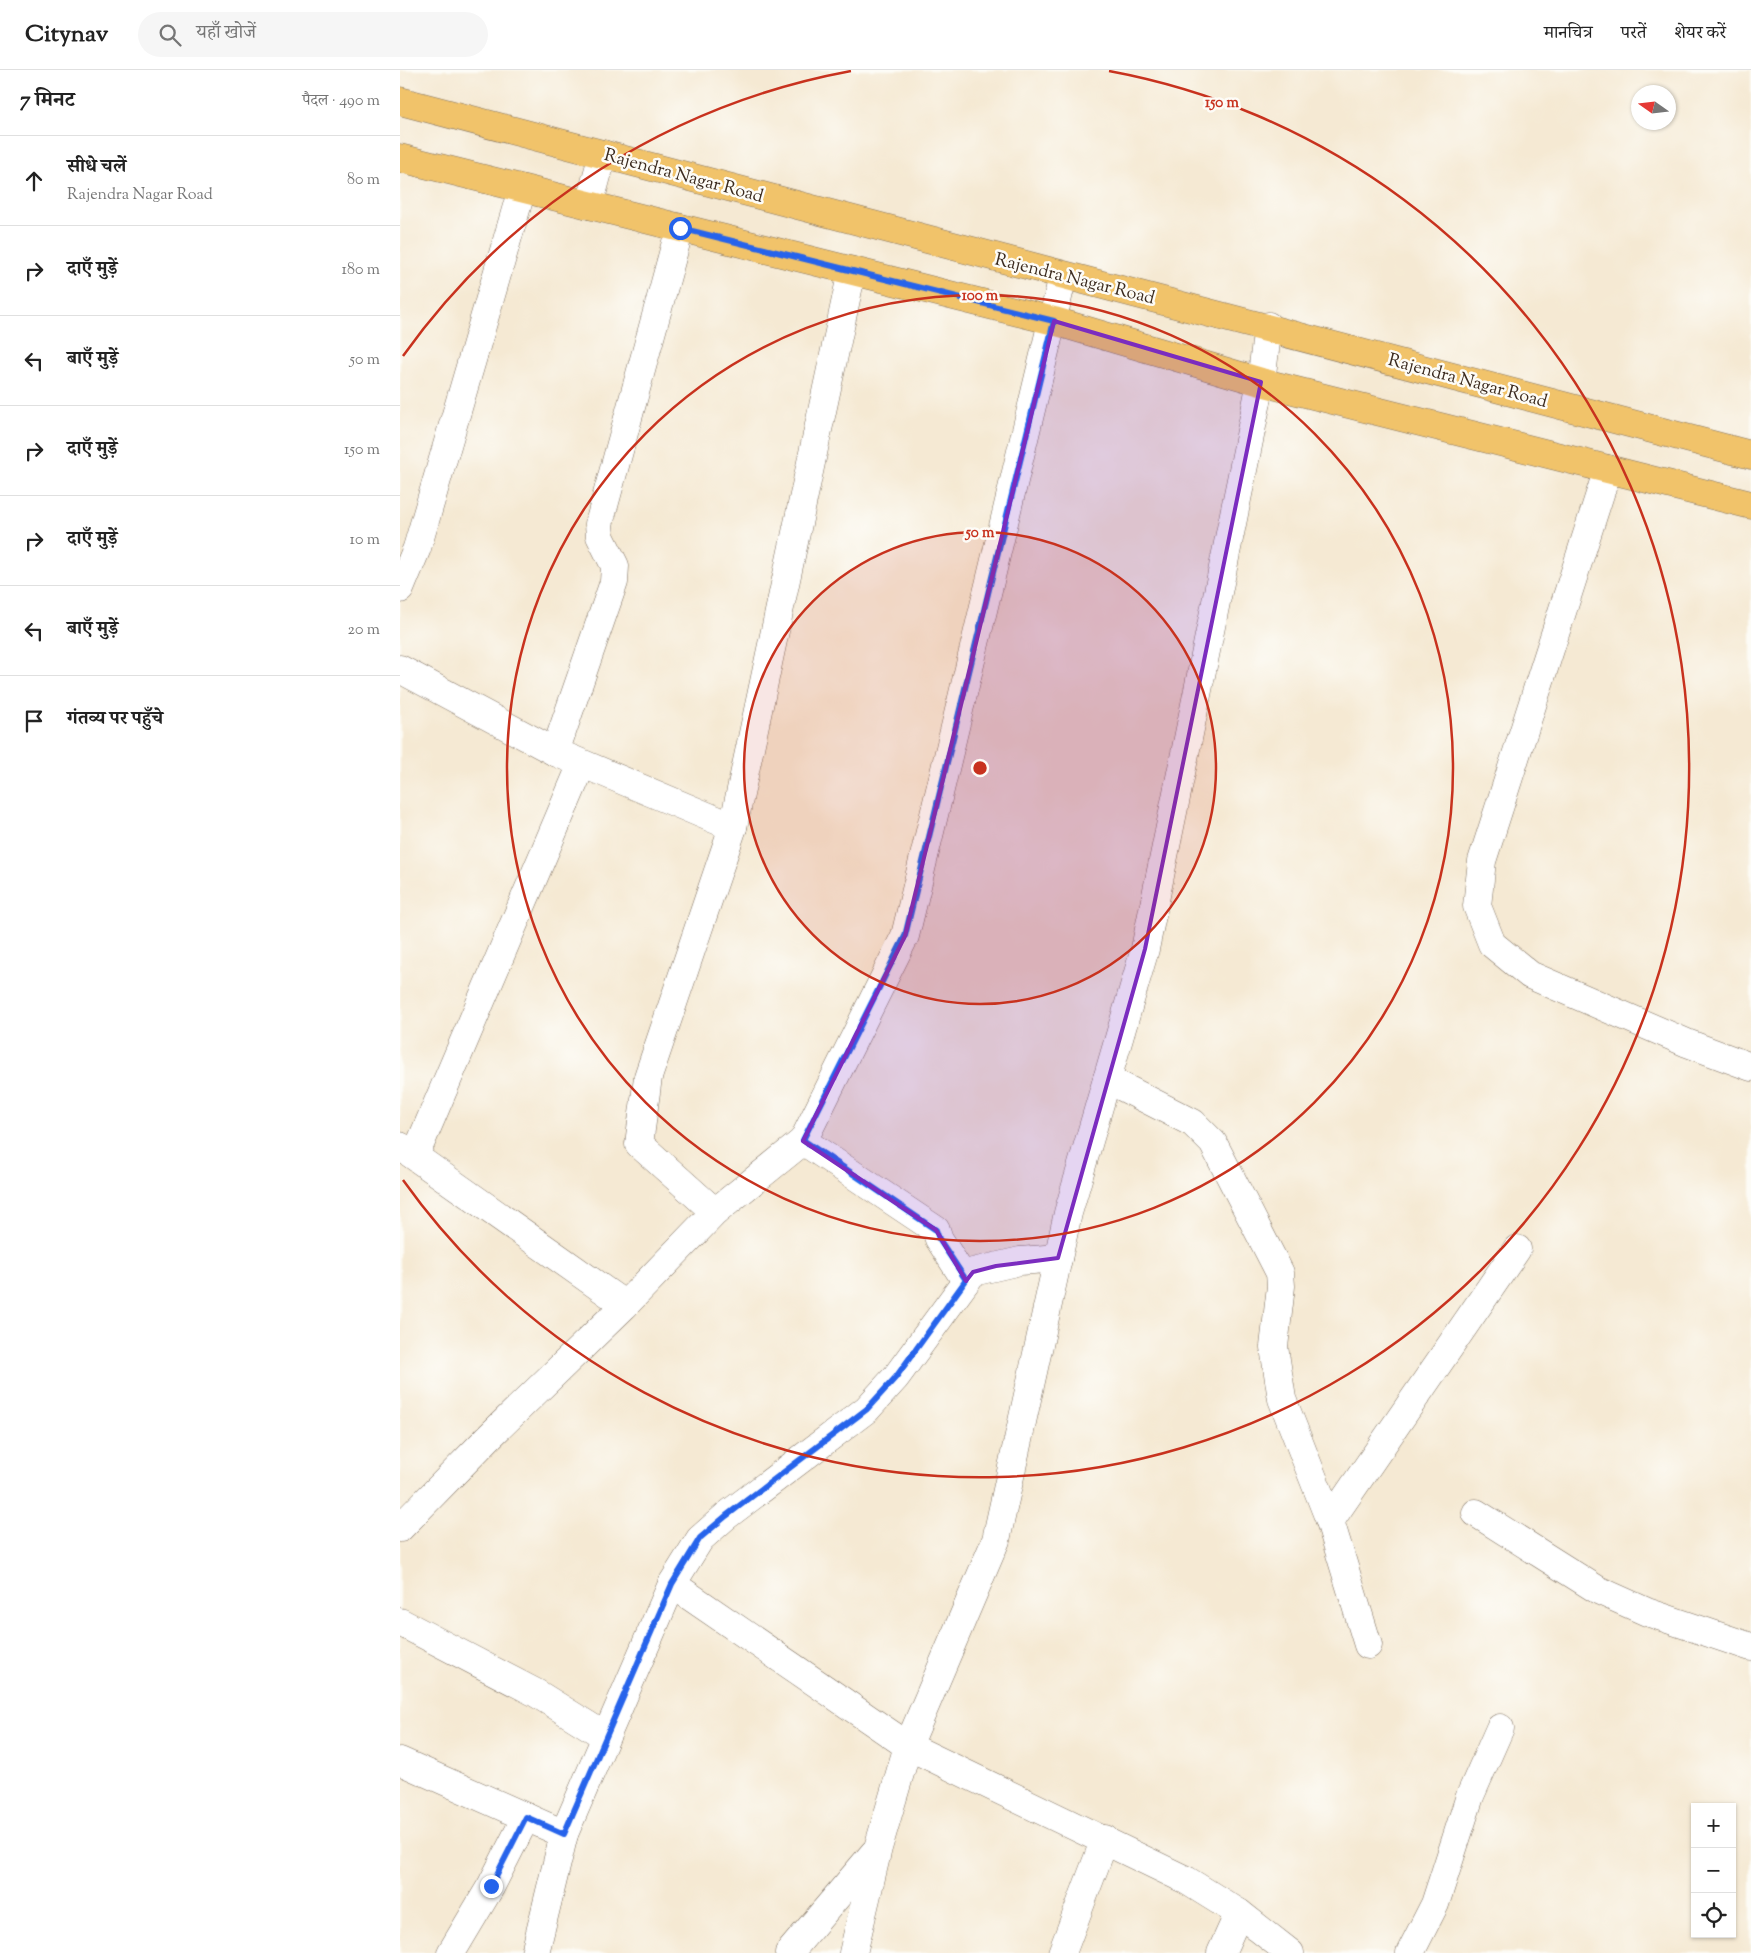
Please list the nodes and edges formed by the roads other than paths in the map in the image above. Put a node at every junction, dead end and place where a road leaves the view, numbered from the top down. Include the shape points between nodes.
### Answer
1 (400, 101) edge
2 (604, 154) junction
3 (400, 158) edge
4 (522, 189) junction
5 (589, 205) junction
6 (680, 228) junction
7 (852, 271) junction
8 (1063, 276) junction
9 (1054, 321) junction
10 (1268, 326) junction
11 (1260, 382) junction
12 (1751, 455) edge
13 (1608, 469) junction
14 (1751, 505) edge
15 (400, 589) edge
16 (400, 669) edge
17 (555, 752) junction
18 (582, 764) junction
19 (733, 827) junction
20 (1751, 1067) edge
21 (1107, 1079) junction
22 (803, 1140) junction
23 (408, 1151) edge
24 (715, 1212) junction
25 (1517, 1249) dead end
26 (1058, 1258) junction
27 (966, 1280) junction
28 (625, 1304) junction
29 (1476, 1513) dead end
30 (1330, 1521) junction
31 (400, 1528) edge
32 (672, 1584) junction
33 (400, 1622) edge
34 (1368, 1645) dead end
35 (1751, 1647) edge
36 (1500, 1728) dead end
37 (605, 1736) junction
38 (908, 1746) junction
39 (400, 1761) edge
40 (526, 1817) junction
41 (564, 1834) junction
42 (1104, 1839) junction
43 (878, 1848) junction
44 (1239, 1913) junction
45 (451, 1953) edge
46 (534, 1953) edge
47 (789, 1953) edge
48 (853, 1953) edge
49 (1062, 1953) edge
50 (1221, 1953) edge
51 (1290, 1953) edge
52 (1410, 1953) edge

1 - 2 main road, Rajendra Nagar Road
2 - 5 street
2 - 8 main road, Rajendra Nagar Road
3 - 4 main road
4 - 5 main road
4 - 15 street via 417,548
5 - 6 main road
6 - 7 main road
6 - 17 street via 599,524 600,536 615,566 614,582
7 - 9 main road
7 - 19 street
8 - 9 street
8 - 10 main road, Rajendra Nagar Road
9 - 11 main road
9 - 22 street via 905,936
10 - 11 street
10 - 12 main road, Rajendra Nagar Road
11 - 13 main road
11 - 21 street via 1145,949
13 - 14 main road
13 - 20 street via 1482,861 1478,906 1492,944 1530,975
16 - 17 street
17 - 18 street
18 - 19 street
18 - 23 street
19 - 24 street via 648,1077 638,1144
21 - 26 street
21 - 30 street via 1193,1123 1213,1143 1280,1273 1274,1347 1282,1399
22 - 24 street
22 - 27 street via 936,1230
23 - 28 street
24 - 28 street
25 - 30 street
26 - 27 street via 996,1266 973,1272
26 - 38 street via 996,1540
27 - 32 street via 896,1377 867,1409 700,1538
28 - 31 street
29 - 35 street via 1598,1590 1647,1612
30 - 34 street
32 - 37 street
32 - 38 street
33 - 37 street via 536,1693
36 - 52 street via 1470,1796 1435,1904
37 - 41 street
38 - 42 street
38 - 43 street
39 - 40 street
40 - 41 street
40 - 45 street via 491,1886
41 - 46 street
42 - 44 street via 1186,1880
42 - 49 street
43 - 47 street
43 - 48 street
44 - 50 street
44 - 51 street

